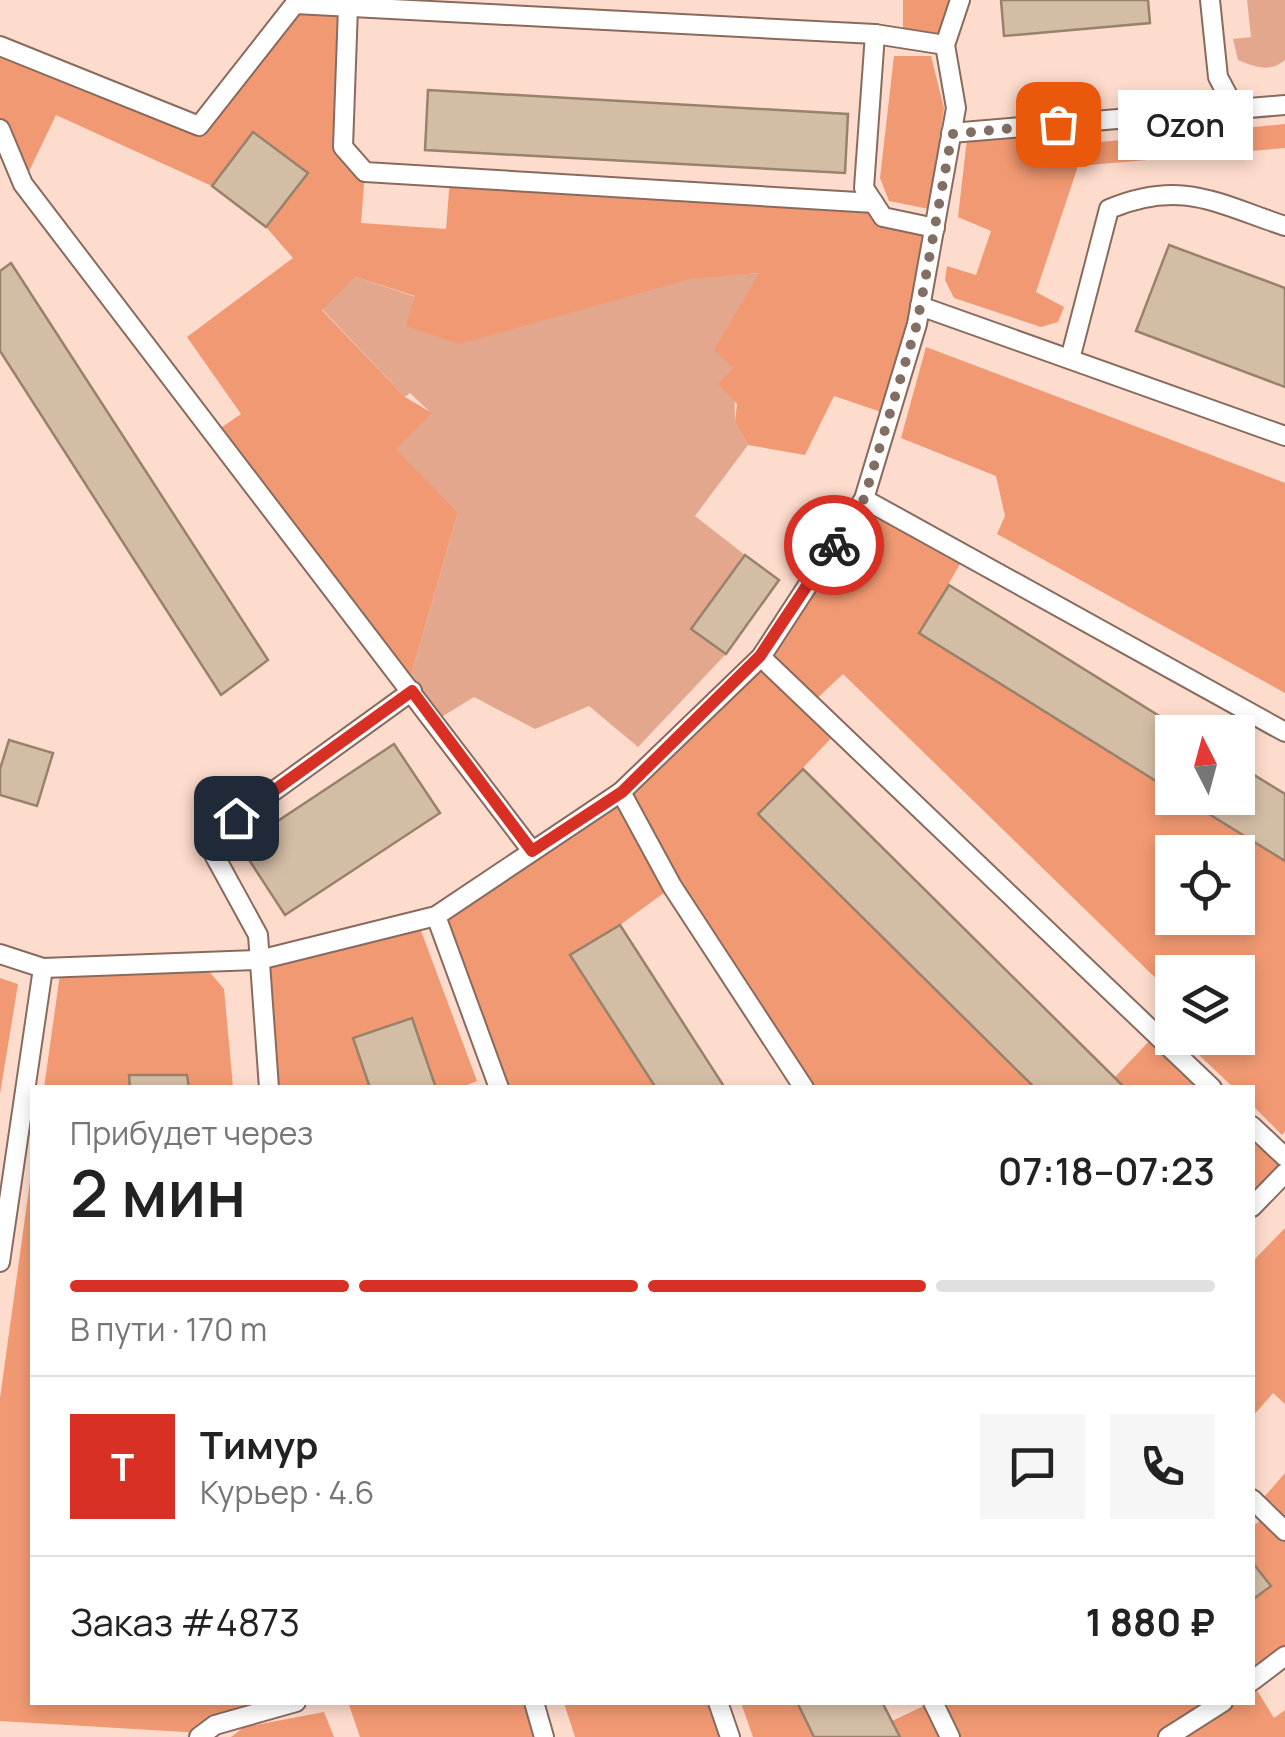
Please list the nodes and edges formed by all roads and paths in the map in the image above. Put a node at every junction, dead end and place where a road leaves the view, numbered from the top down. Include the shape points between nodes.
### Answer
1 (960, 0) edge
2 (1210, 0) edge
3 (296, 2) edge
4 (348, 6) junction
5 (875, 34) junction
6 (945, 45) junction
7 (0, 46) edge
8 (1285, 105) edge
9 (1235, 110) junction
10 (0, 129) edge
11 (952, 134) junction
12 (874, 203) junction
13 (1285, 226) edge
14 (935, 228) junction
15 (920, 306) junction
16 (1070, 359) junction
17 (1285, 436) edge
18 (864, 499) junction
19 (760, 656) junction
20 (412, 691) junction
21 (1285, 732) edge
22 (622, 792) junction
23 (532, 851) junction
24 (436, 916) junction
25 (0, 954) edge
26 (259, 960) junction
27 (43, 968) junction
28 (269, 1085) edge
29 (497, 1085) edge
30 (802, 1085) edge
31 (1209, 1085) edge
32 (1255, 1129) edge
33 (1285, 1157) edge
34 (1285, 1173) edge
35 (1255, 1204) edge
36 (0, 1262) edge
37 (1255, 1501) edge
38 (1285, 1531) edge
39 (1285, 1656) edge
40 (1255, 1679) edge
41 (285, 1705) edge
42 (535, 1705) edge
43 (719, 1705) edge
44 (934, 1705) edge
45 (1191, 1711) edge
46 (199, 1737) edge
47 (544, 1737) edge
48 (730, 1737) edge
49 (950, 1737) edge
50 (1168, 1737) edge

1 - 6 lane
2 - 9 lane via 1218,77
3 - 4 lane
3 - 7 lane via 199,126
4 - 5 lane
4 - 12 lane via 342,147 365,172
5 - 6 lane
5 - 12 lane via 864,188
6 - 11 lane via 956,108
8 - 9 lane
9 - 11 lane
10 - 20 lane via 23,184
11 - 14 lane
12 - 14 lane via 883,217
13 - 16 lane via 1190,194 1142,195 1109,209
14 - 15 lane
15 - 16 lane
15 - 18 lane
16 - 17 lane
18 - 19 lane
18 - 21 lane
19 - 22 lane
19 - 31 lane
20 - 23 lane
20 - 26 lane via 206,840 258,935
22 - 23 lane
22 - 30 lane via 672,886
23 - 24 lane
24 - 26 lane
24 - 29 lane
25 - 27 lane
26 - 27 lane
26 - 28 lane
27 - 36 lane
32 - 33 lane
34 - 35 lane
37 - 38 lane
39 - 40 lane
41 - 46 lane via 215,1725
42 - 47 lane
43 - 48 lane
44 - 49 lane
45 - 50 lane

